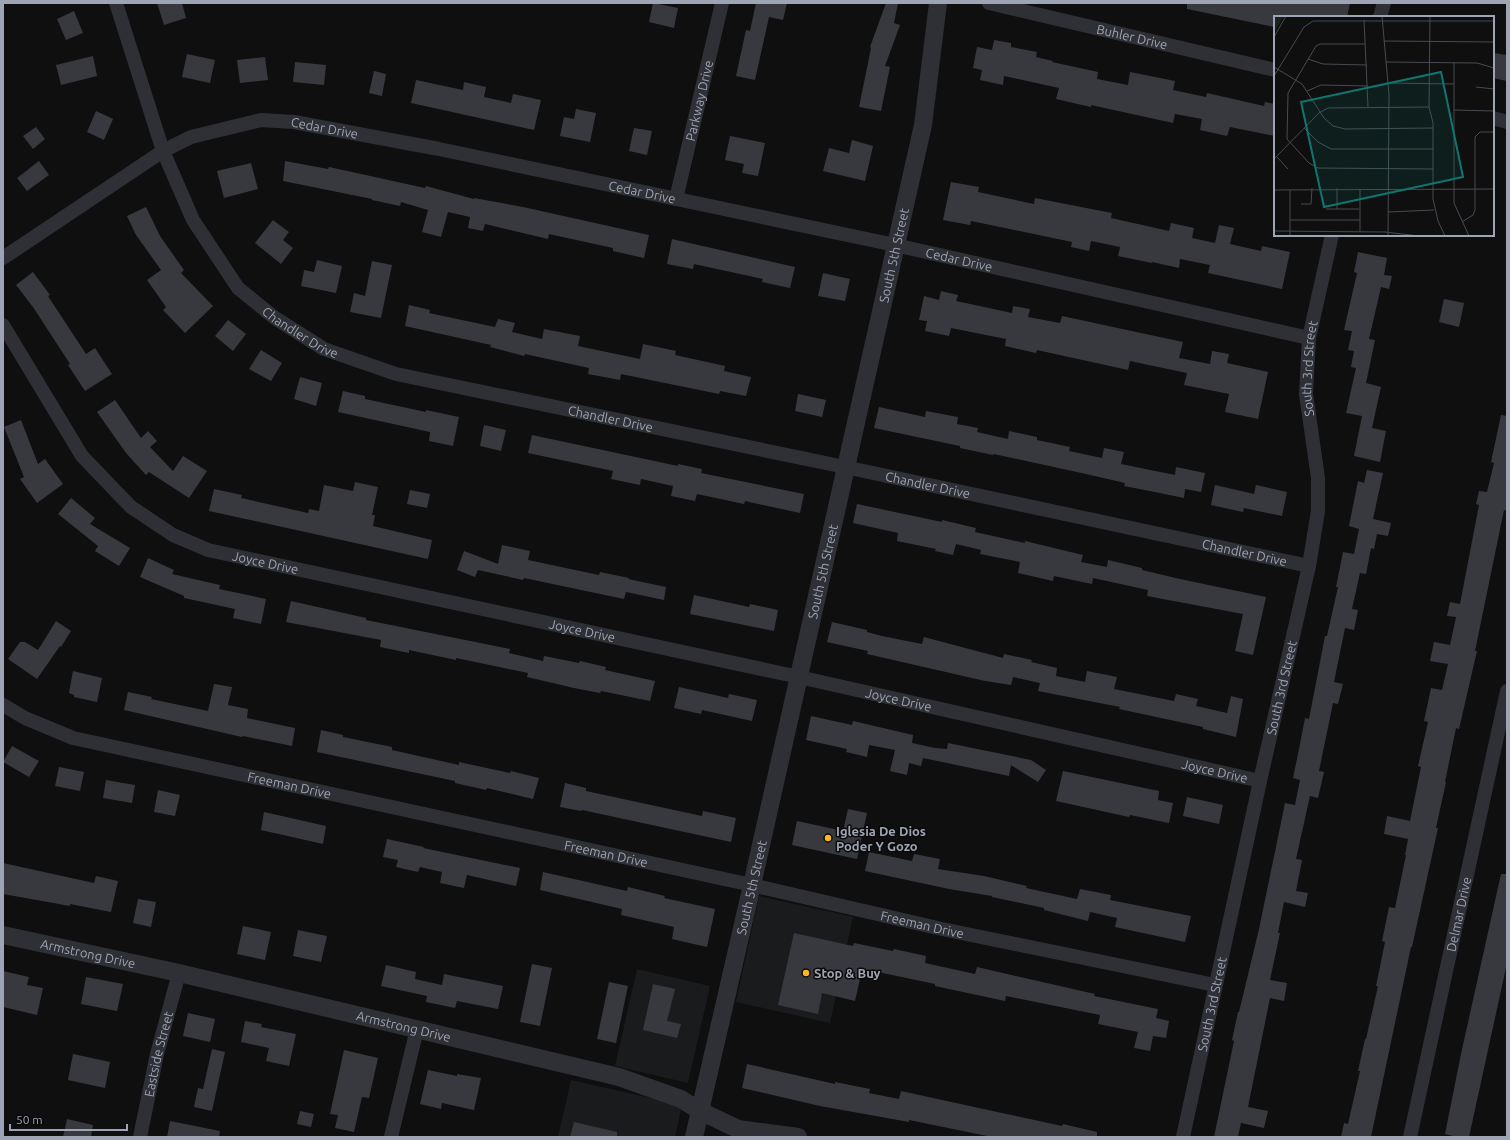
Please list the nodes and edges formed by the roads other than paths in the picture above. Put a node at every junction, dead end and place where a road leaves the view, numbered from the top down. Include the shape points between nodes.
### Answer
1 (116, 3) edge
2 (722, 3) edge
3 (938, 3) edge
4 (989, 3) edge
5 (1384, 3) edge
6 (1380, 16) edge
7 (1274, 70) edge
8 (1494, 118) edge
9 (1507, 122) edge
10 (163, 151) junction
11 (676, 199) junction
12 (1332, 236) edge
13 (895, 245) junction
14 (3, 258) edge
15 (3, 325) edge
16 (1309, 338) junction
17 (845, 467) junction
18 (1309, 566) junction
19 (799, 677) junction
20 (1507, 691) edge
21 (3, 705) edge
22 (1260, 781) junction
23 (752, 885) junction
24 (3, 935) edge
25 (179, 973) junction
26 (1215, 985) junction
27 (417, 1030) junction
28 (700, 1111) junction
29 (140, 1137) edge
30 (391, 1137) edge
31 (694, 1137) edge
32 (798, 1137) edge
33 (1183, 1137) edge
34 (1410, 1137) edge

1 - 10 street, Chandler Drive
2 - 11 street, Parkway Drive
3 - 13 street, South 5th Street via 923,125
4 - 7 street, Buhler Drive
5 - 6 street
8 - 9 street
10 - 11 street, Cedar Drive via 192,136 261,120 294,122 439,149
10 - 14 street, Cedar Drive
10 - 17 street, Chandler Drive via 193,220 238,288 276,318 324,349 396,374
11 - 13 street, Cedar Drive
12 - 16 street, South 3rd Street
13 - 16 street, Cedar Drive
13 - 17 street, South 5th Street
15 - 19 street, Joyce Drive via 82,456 131,507 173,535 208,550
16 - 18 street, South 3rd Street via 1306,394 1318,478 1318,511
17 - 18 street, Chandler Drive
17 - 19 street, South 5th Street
18 - 22 street, South 3rd Street
19 - 22 street, Joyce Drive
19 - 23 street, South 5th Street
20 - 34 street, Delmar Drive
21 - 23 street, Freeman Drive via 25,718 73,738
22 - 26 street, South 3rd Street
23 - 26 street, Freeman Drive
23 - 28 street, South 5th Street
24 - 25 street, Armstrong Drive
25 - 27 street, Armstrong Drive
25 - 29 street, Eastside Street via 157,1054
26 - 33 street, South 3rd Street
27 - 28 street, Armstrong Drive via 619,1077 681,1098
27 - 30 street
28 - 31 street, South 5th Street
28 - 32 street, Armstrong Drive via 738,1129

